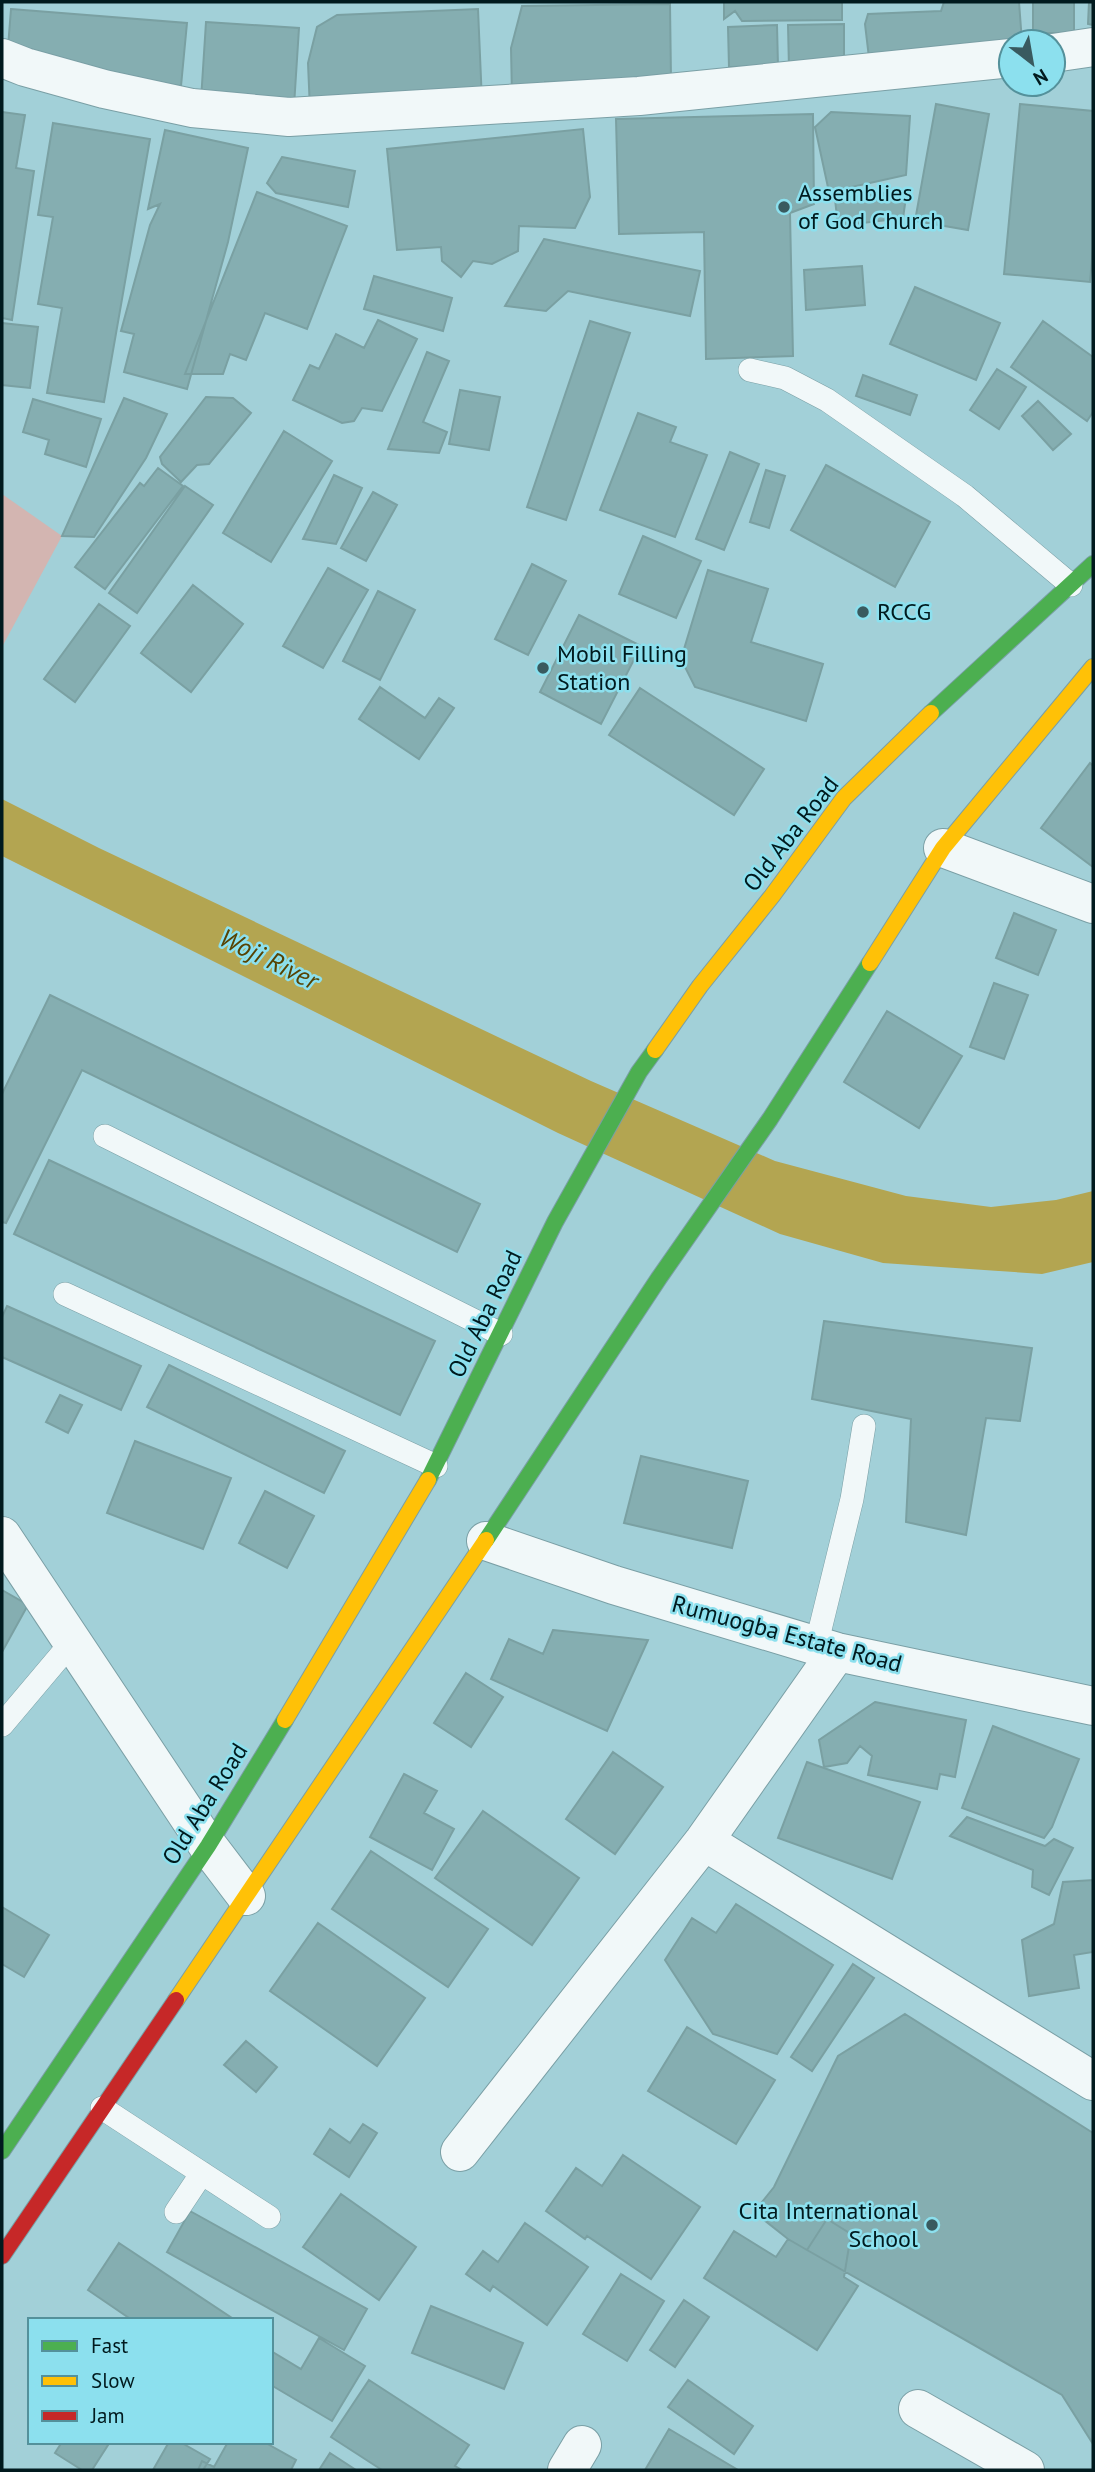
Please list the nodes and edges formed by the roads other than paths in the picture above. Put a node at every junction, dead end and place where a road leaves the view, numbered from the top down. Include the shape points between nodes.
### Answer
1 (1093, 47) edge
2 (1067, 51) edge
3 (2, 58) edge
4 (997, 59) edge
5 (750, 370) dead end
6 (1093, 565) edge
7 (1071, 585) junction
8 (1093, 667) edge
9 (943, 848) junction
10 (1093, 904) edge
11 (105, 1136) dead end
12 (65, 1294) dead end
13 (500, 1334) junction
14 (864, 1426) dead end
15 (436, 1466) junction
16 (2, 1536) edge
17 (486, 1541) junction
18 (72, 1642) junction
19 (826, 1649) junction
20 (1093, 1706) edge
21 (2, 1726) edge
22 (704, 1841) junction
23 (208, 1846) junction
24 (246, 1896) junction
25 (1093, 2081) edge
26 (103, 2108) junction
27 (2, 2151) edge
28 (460, 2152) dead end
29 (202, 2173) junction
30 (176, 2212) dead end
31 (269, 2217) dead end
32 (2, 2256) edge
33 (918, 2409) dead end
34 (1025, 2470) edge

1 - 2 street
3 - 4 street via 104,89 192,108 289,117 639,96
5 - 7 lane via 785,377 827,400 965,496
6 - 7 main road, Old Aba Road
7 - 13 main road, Old Aba Road via 844,798 700,986 639,1072
8 - 9 main road
9 - 10 street
9 - 17 main road via 769,1119
11 - 13 lane
12 - 15 lane
13 - 15 main road, Old Aba Road
14 - 19 lane
15 - 23 main road, Old Aba Road
16 - 18 street
17 - 19 street, Rumuogba Estate Road
17 - 24 main road
18 - 21 lane
18 - 23 street
19 - 20 street, Rumuogba Estate Road
19 - 22 street
22 - 25 street
22 - 28 street
23 - 24 street
23 - 27 main road, Old Aba Road
24 - 26 main road
26 - 29 lane
26 - 32 main road
29 - 30 lane
29 - 31 lane
33 - 34 street

